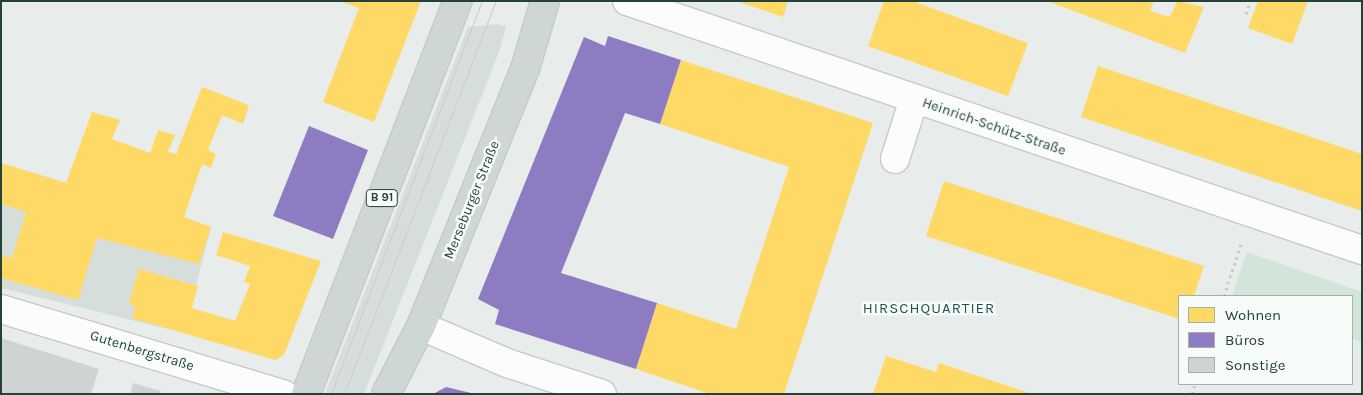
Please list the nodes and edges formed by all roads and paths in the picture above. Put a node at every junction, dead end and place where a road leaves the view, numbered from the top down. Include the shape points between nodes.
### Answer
1 (458, 1) edge
2 (545, 1) edge
3 (627, 1) edge
4 (1250, 1) edge
5 (1246, 14) dead end
6 (914, 99) junction
7 (895, 159) dead end
8 (1242, 241) dead end
9 (1362, 250) edge
10 (1224, 295) edge
11 (1, 309) edge
12 (421, 326) junction
13 (283, 394) edge
14 (306, 394) edge
15 (386, 394) edge
16 (602, 394) edge

1 - 14 main road, B 91
2 - 12 main road, Merseburger Straße via 525,69
3 - 6 street, Heinrich-Schütz-Straße
4 - 5 path
6 - 7 street
6 - 9 street, Heinrich-Schütz-Straße
8 - 10 path
11 - 13 street, Gutenbergstraße
12 - 15 main road, Merseburger Straße
12 - 16 street via 507,363

